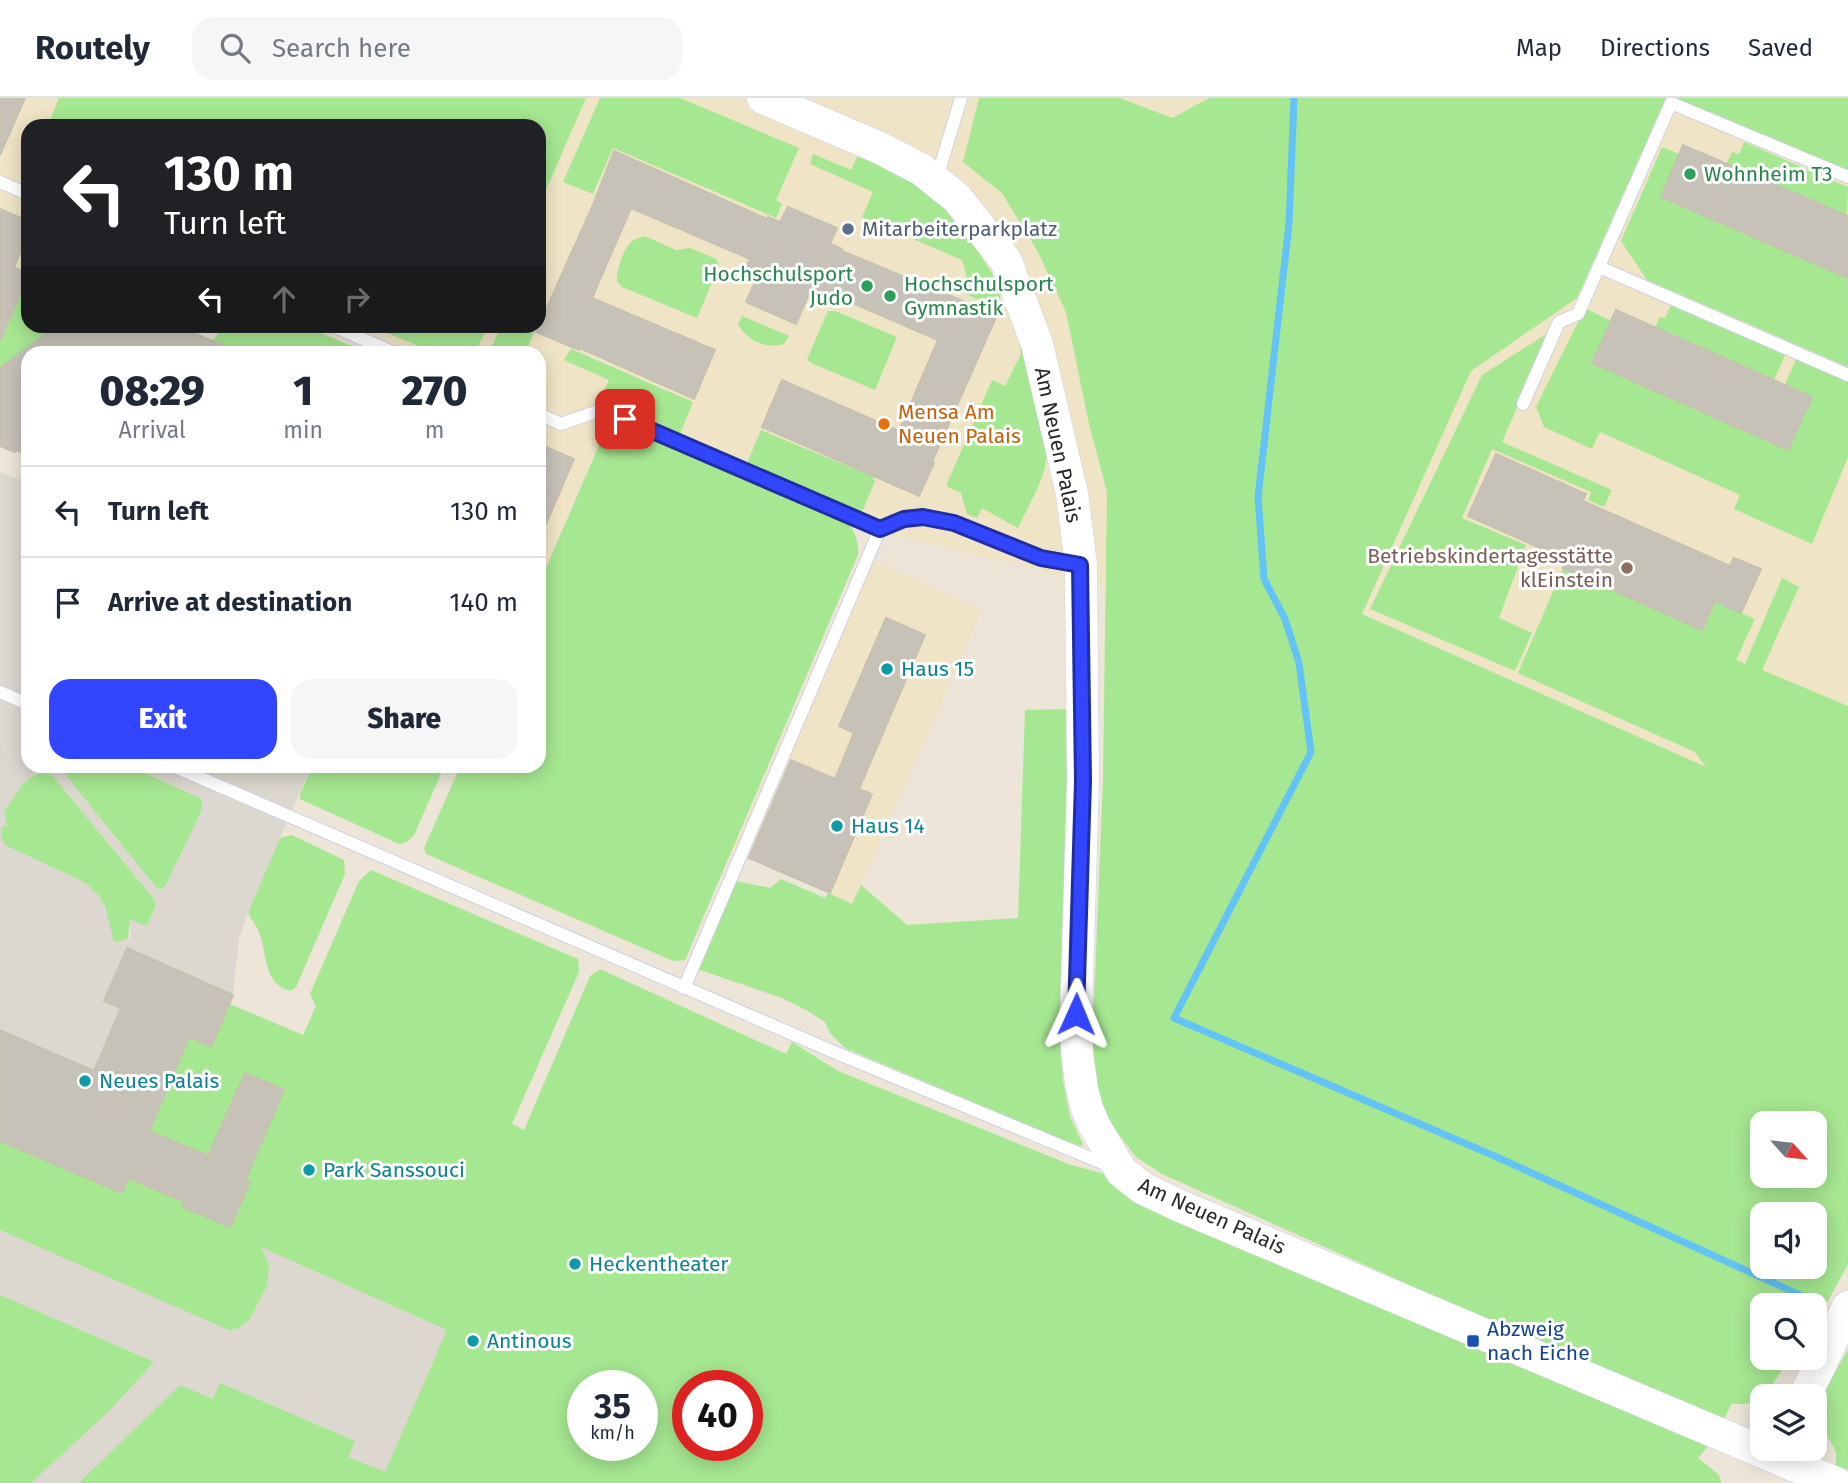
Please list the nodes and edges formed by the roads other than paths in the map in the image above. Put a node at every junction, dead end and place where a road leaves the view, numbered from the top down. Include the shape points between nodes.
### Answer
1 (763, 98) edge
2 (961, 98) edge
3 (1848, 177) edge
4 (0, 182) edge
5 (939, 183) junction
6 (21, 191) edge
7 (1599, 267) junction
8 (349, 333) edge
9 (379, 346) edge
10 (1848, 375) edge
11 (1522, 404) dead end
12 (546, 417) edge
13 (880, 529) junction
14 (1080, 565) junction
15 (0, 692) edge
16 (21, 701) edge
17 (189, 773) edge
18 (684, 988) junction
19 (1121, 1171) junction
20 (1848, 1307) edge
21 (1811, 1384) edge
22 (1777, 1464) edge
23 (1836, 1483) edge

1 - 5 street, Am Neuen Palais via 880,148
2 - 5 lane
3 - 7 lane via 1671,103
4 - 6 lane
5 - 14 street, Am Neuen Palais via 957,198 1006,261 1037,344 1072,494
7 - 10 lane
7 - 11 lane via 1578,314 1559,322
8 - 9 lane
12 - 13 lane via 561,424 604,410
13 - 14 lane via 923,517 954,523 1041,558
13 - 18 lane
14 - 19 street, Am Neuen Palais via 1083,781 1077,1053 1087,1108
15 - 16 lane
17 - 18 lane
18 - 19 lane
19 - 22 street, Am Neuen Palais via 1142,1188 1180,1206 1478,1330
20 - 21 street
22 - 23 street, Am Neuen Palais

